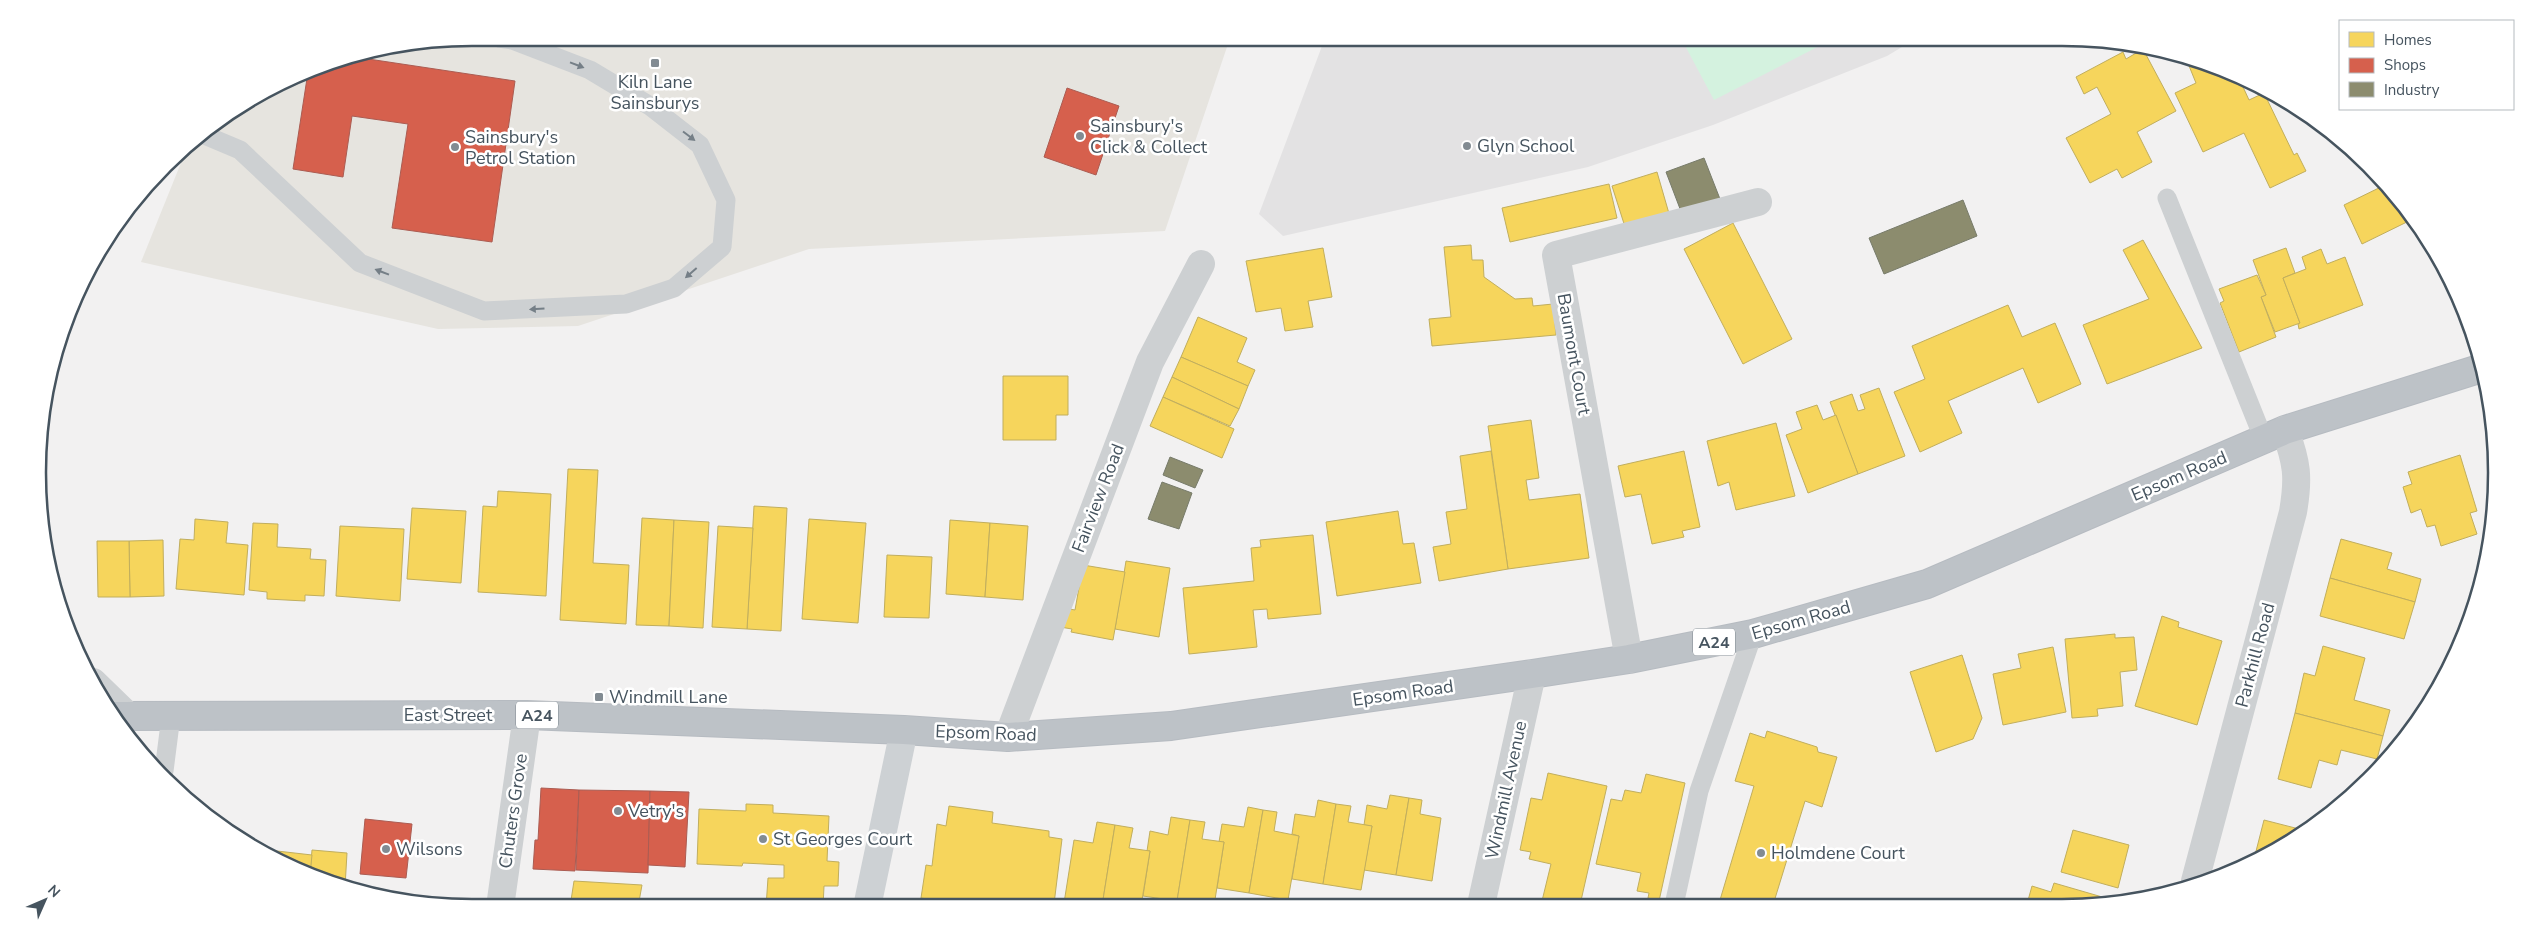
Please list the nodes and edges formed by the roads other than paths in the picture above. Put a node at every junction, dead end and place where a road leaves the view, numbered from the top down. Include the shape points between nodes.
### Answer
1 (528, 46) edge
2 (209, 137) edge
3 (2167, 198) dead end
4 (1758, 202) dead end
5 (1201, 264) dead end
6 (2475, 370) edge
7 (2275, 435) junction
8 (1753, 634) junction
9 (1629, 659) junction
10 (1532, 674) junction
11 (527, 715) junction
12 (123, 716) edge
13 (171, 716) junction
14 (904, 730) junction
15 (1008, 737) junction
16 (164, 767) edge
17 (2196, 877) edge
18 (501, 899) edge
19 (869, 899) edge
20 (1482, 899) edge
21 (1675, 899) edge

1 -> 2 lane via 590,70 650,106 700,144 726,200 722,247 674,288 626,304 484,312 360,263 240,150
3 - 7 lane
4 - 9 street, Baumont Court via 1556,255
5 - 15 street, Fairview Road via 1150,362
6 - 7 highway, Epsom Road / A24
7 - 8 highway, Epsom Road / A24 via 1927,584
7 - 17 street, Parkhill Road via 2296,462 2297,490
8 - 9 highway, Epsom Road / A24
8 - 21 lane via 1700,791
9 - 10 highway, Epsom Road / A24
10 - 15 highway, Epsom Road / A24 via 1171,726
10 - 20 street, Windmill Avenue
11 - 13 highway, East Street / A24
11 - 14 highway, East Street / A24
11 - 18 street, Chuters Grove
12 - 13 highway, East Street / A24
13 - 16 lane
14 - 15 highway, Epsom Road / A24
14 - 19 main road

